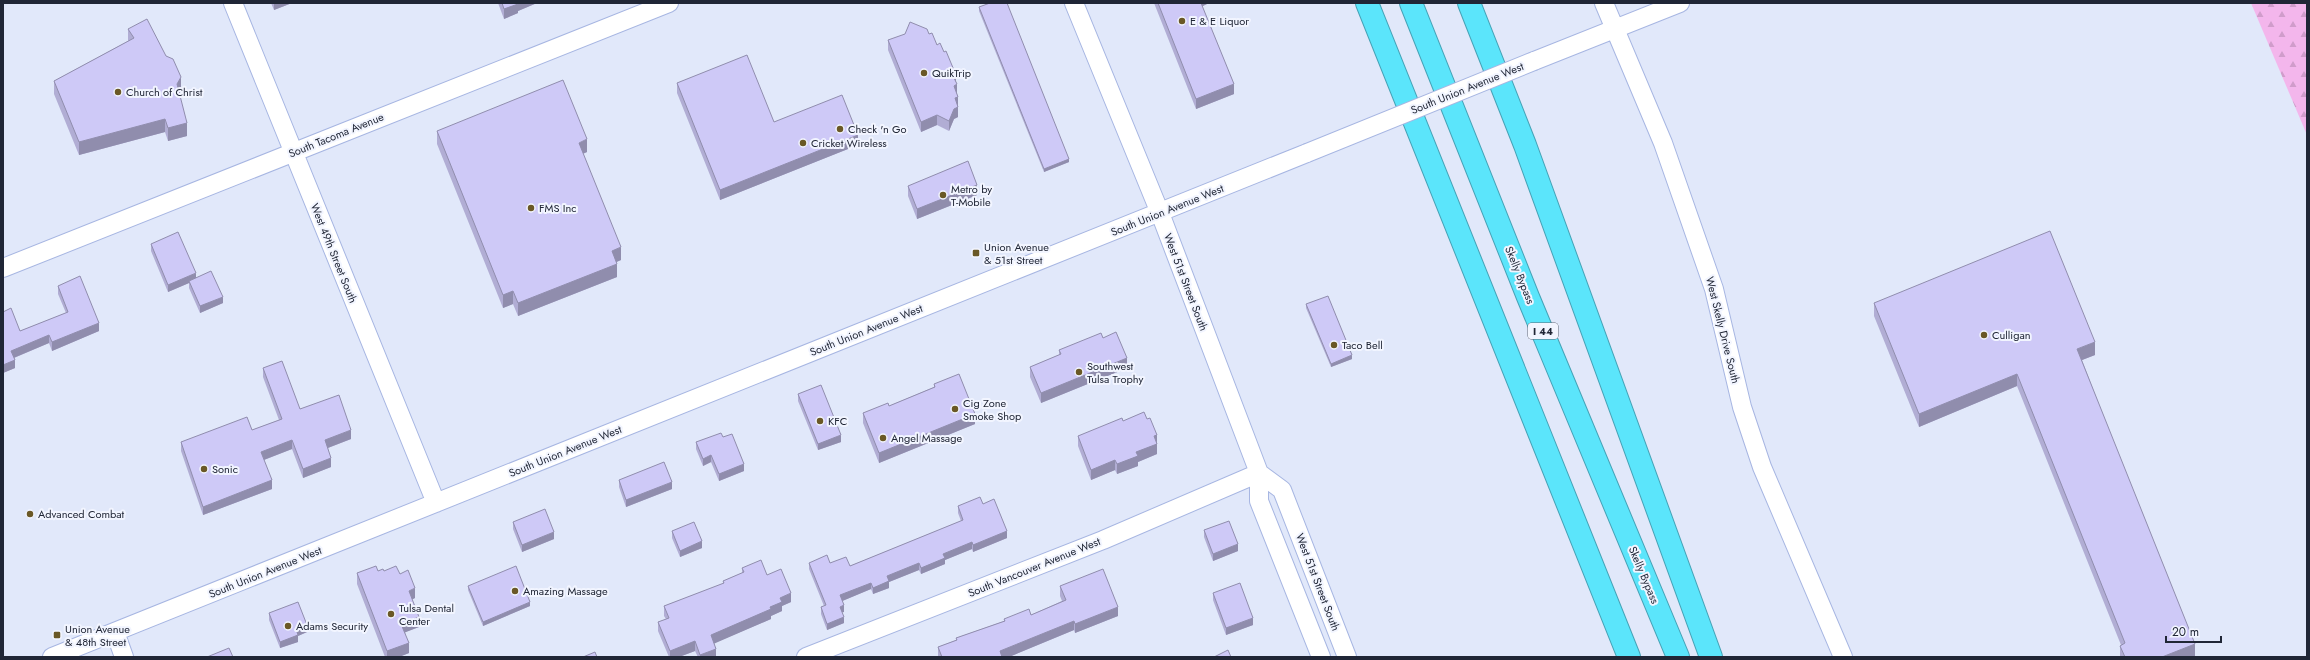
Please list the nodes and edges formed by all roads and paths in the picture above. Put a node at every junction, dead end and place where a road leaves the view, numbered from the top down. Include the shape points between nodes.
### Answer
1 (233, 3) edge
2 (669, 3) edge
3 (1074, 3) edge
4 (1367, 3) edge
5 (1411, 3) edge
6 (1469, 3) edge
7 (1604, 3) edge
8 (1680, 3) edge
9 (1614, 30) junction
10 (293, 152) junction
11 (1160, 213) junction
12 (3, 268) edge
13 (1259, 473) junction
14 (436, 503) junction
15 (115, 632) junction
16 (52, 657) edge
17 (124, 657) edge
18 (806, 657) edge
19 (1322, 657) edge
20 (1348, 657) edge
21 (1629, 657) edge
22 (1678, 657) edge
23 (1711, 657) edge
24 (1843, 657) edge

1 - 10 street, West 49th Street South
2 - 10 street, South Tacoma Avenue
3 - 11 street, West 51st Street South
4 - 21 highway
5 - 22 highway, Skelly Bypass / I 44 via 1528,297
6 - 23 highway via 1525,145
7 - 9 street, West Skelly Drive South
8 - 9 street, South Union Avenue West
9 - 11 street, South Union Avenue West, bridge
9 - 24 street, West Skelly Drive South via 1663,143 1714,289 1742,407 1762,467
10 - 12 street, South Tacoma Avenue
10 - 14 street, West 49th Street South
11 - 13 street, West 51st Street South
11 - 14 street, South Union Avenue West
13 - 18 street, South Vancouver Avenue West via 1096,543
13 - 19 street, West 51st Street South via 1259,501
13 - 20 street, West 51st Street South via 1282,490
14 - 15 street, South Union Avenue West
15 - 16 street, South Union Avenue West
15 - 17 street

